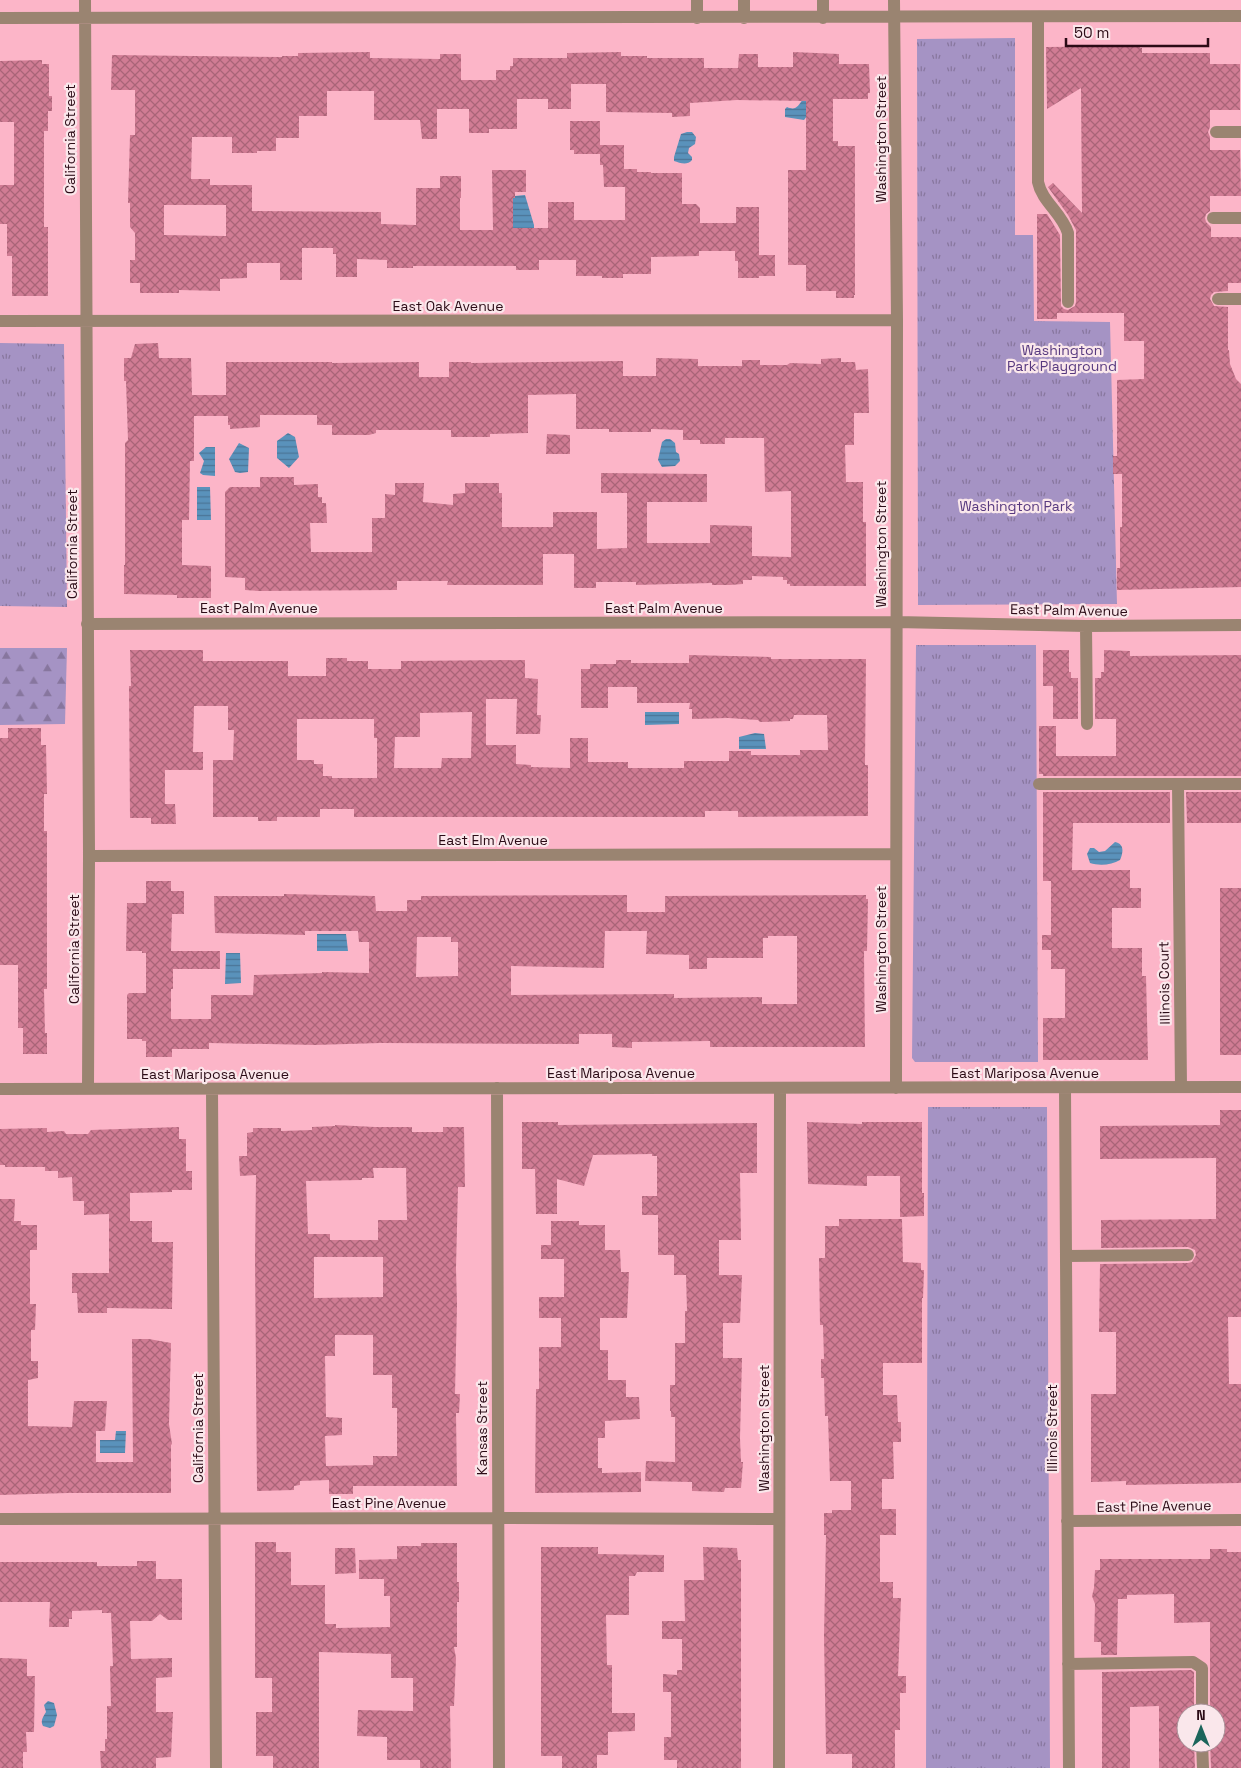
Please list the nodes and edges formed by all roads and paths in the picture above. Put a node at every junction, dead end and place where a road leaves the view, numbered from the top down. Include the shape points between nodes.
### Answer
1 (85, 0) edge
2 (697, 0) edge
3 (744, 0) edge
4 (823, 0) edge
5 (894, 0) edge
6 (894, 16) junction
7 (1241, 16) edge
8 (1038, 17) junction
9 (0, 18) edge
10 (85, 18) junction
11 (697, 18) junction
12 (744, 18) junction
13 (823, 18) junction
14 (1216, 132) dead end
15 (1241, 132) edge
16 (1213, 218) dead end
17 (1241, 218) edge
18 (1241, 299) edge
19 (1218, 300) dead end
20 (1068, 302) dead end
21 (897, 320) junction
22 (0, 321) edge
23 (86, 321) junction
24 (896, 622) junction
25 (87, 624) junction
26 (1241, 625) edge
27 (1086, 626) junction
28 (1087, 724) dead end
29 (1039, 784) dead end
30 (1178, 784) junction
31 (1241, 784) edge
32 (896, 854) junction
33 (89, 856) junction
34 (1180, 1087) junction
35 (1241, 1087) edge
36 (497, 1088) junction
37 (780, 1088) junction
38 (896, 1088) junction
39 (1065, 1088) junction
40 (0, 1089) edge
41 (88, 1089) junction
42 (212, 1089) junction
43 (1188, 1255) dead end
44 (1066, 1256) junction
45 (214, 1518) junction
46 (498, 1518) junction
47 (0, 1519) edge
48 (779, 1519) junction
49 (1241, 1520) edge
50 (1067, 1522) junction
51 (1068, 1664) junction
52 (1202, 1703) edge
53 (1202, 1753) edge
54 (216, 1768) edge
55 (499, 1768) edge
56 (778, 1768) edge
57 (1069, 1768) edge
58 (1203, 1768) edge

1 - 10 street, California Street
2 - 11 street
3 - 12 street
4 - 13 street
5 - 6 street, Washington Street
6 - 8 street
6 - 13 street
6 - 21 street, Washington Street
7 - 8 street
8 - 20 street via 1038,182 1040,191 1065,223 1068,233
9 - 10 street
10 - 11 street
10 - 23 street, California Street
11 - 12 street
12 - 13 street
14 - 15 street
16 - 17 street
18 - 19 street
21 - 23 street, East Oak Avenue
21 - 24 street, Washington Street
22 - 23 street, East Oak Avenue
23 - 25 street, California Street
24 - 25 street, East Palm Avenue
24 - 27 street, East Palm Avenue
24 - 32 street, Washington Street
25 - 33 street, California Street
26 - 27 street, East Palm Avenue
27 - 28 street
29 - 30 street
30 - 31 street
30 - 34 street, Illinois Court
32 - 33 street, East Elm Avenue
32 - 38 street, Washington Street
33 - 41 street, California Street
34 - 35 street, East Mariposa Avenue
34 - 39 street, East Mariposa Avenue
36 - 37 street, East Mariposa Avenue
36 - 42 street, East Mariposa Avenue
36 - 46 street, Kansas Street
37 - 38 street, East Mariposa Avenue
37 - 48 street, Washington Street
38 - 39 street, East Mariposa Avenue
39 - 44 street, Illinois Street
40 - 41 street, East Mariposa Avenue
41 - 42 street, East Mariposa Avenue
42 - 45 street, California Street
43 - 44 street
44 - 50 street, Illinois Street
45 - 46 street, East Pine Avenue
45 - 47 street, East Pine Avenue
45 - 54 street, California Street
46 - 48 street, East Pine Avenue
46 - 55 street, Kansas Street
48 - 56 street, Washington Street
49 - 50 street, East Pine Avenue
50 - 51 street, Illinois Street
51 - 52 street via 1193,1662 1202,1668
51 - 57 street, Illinois Street
53 - 58 street

